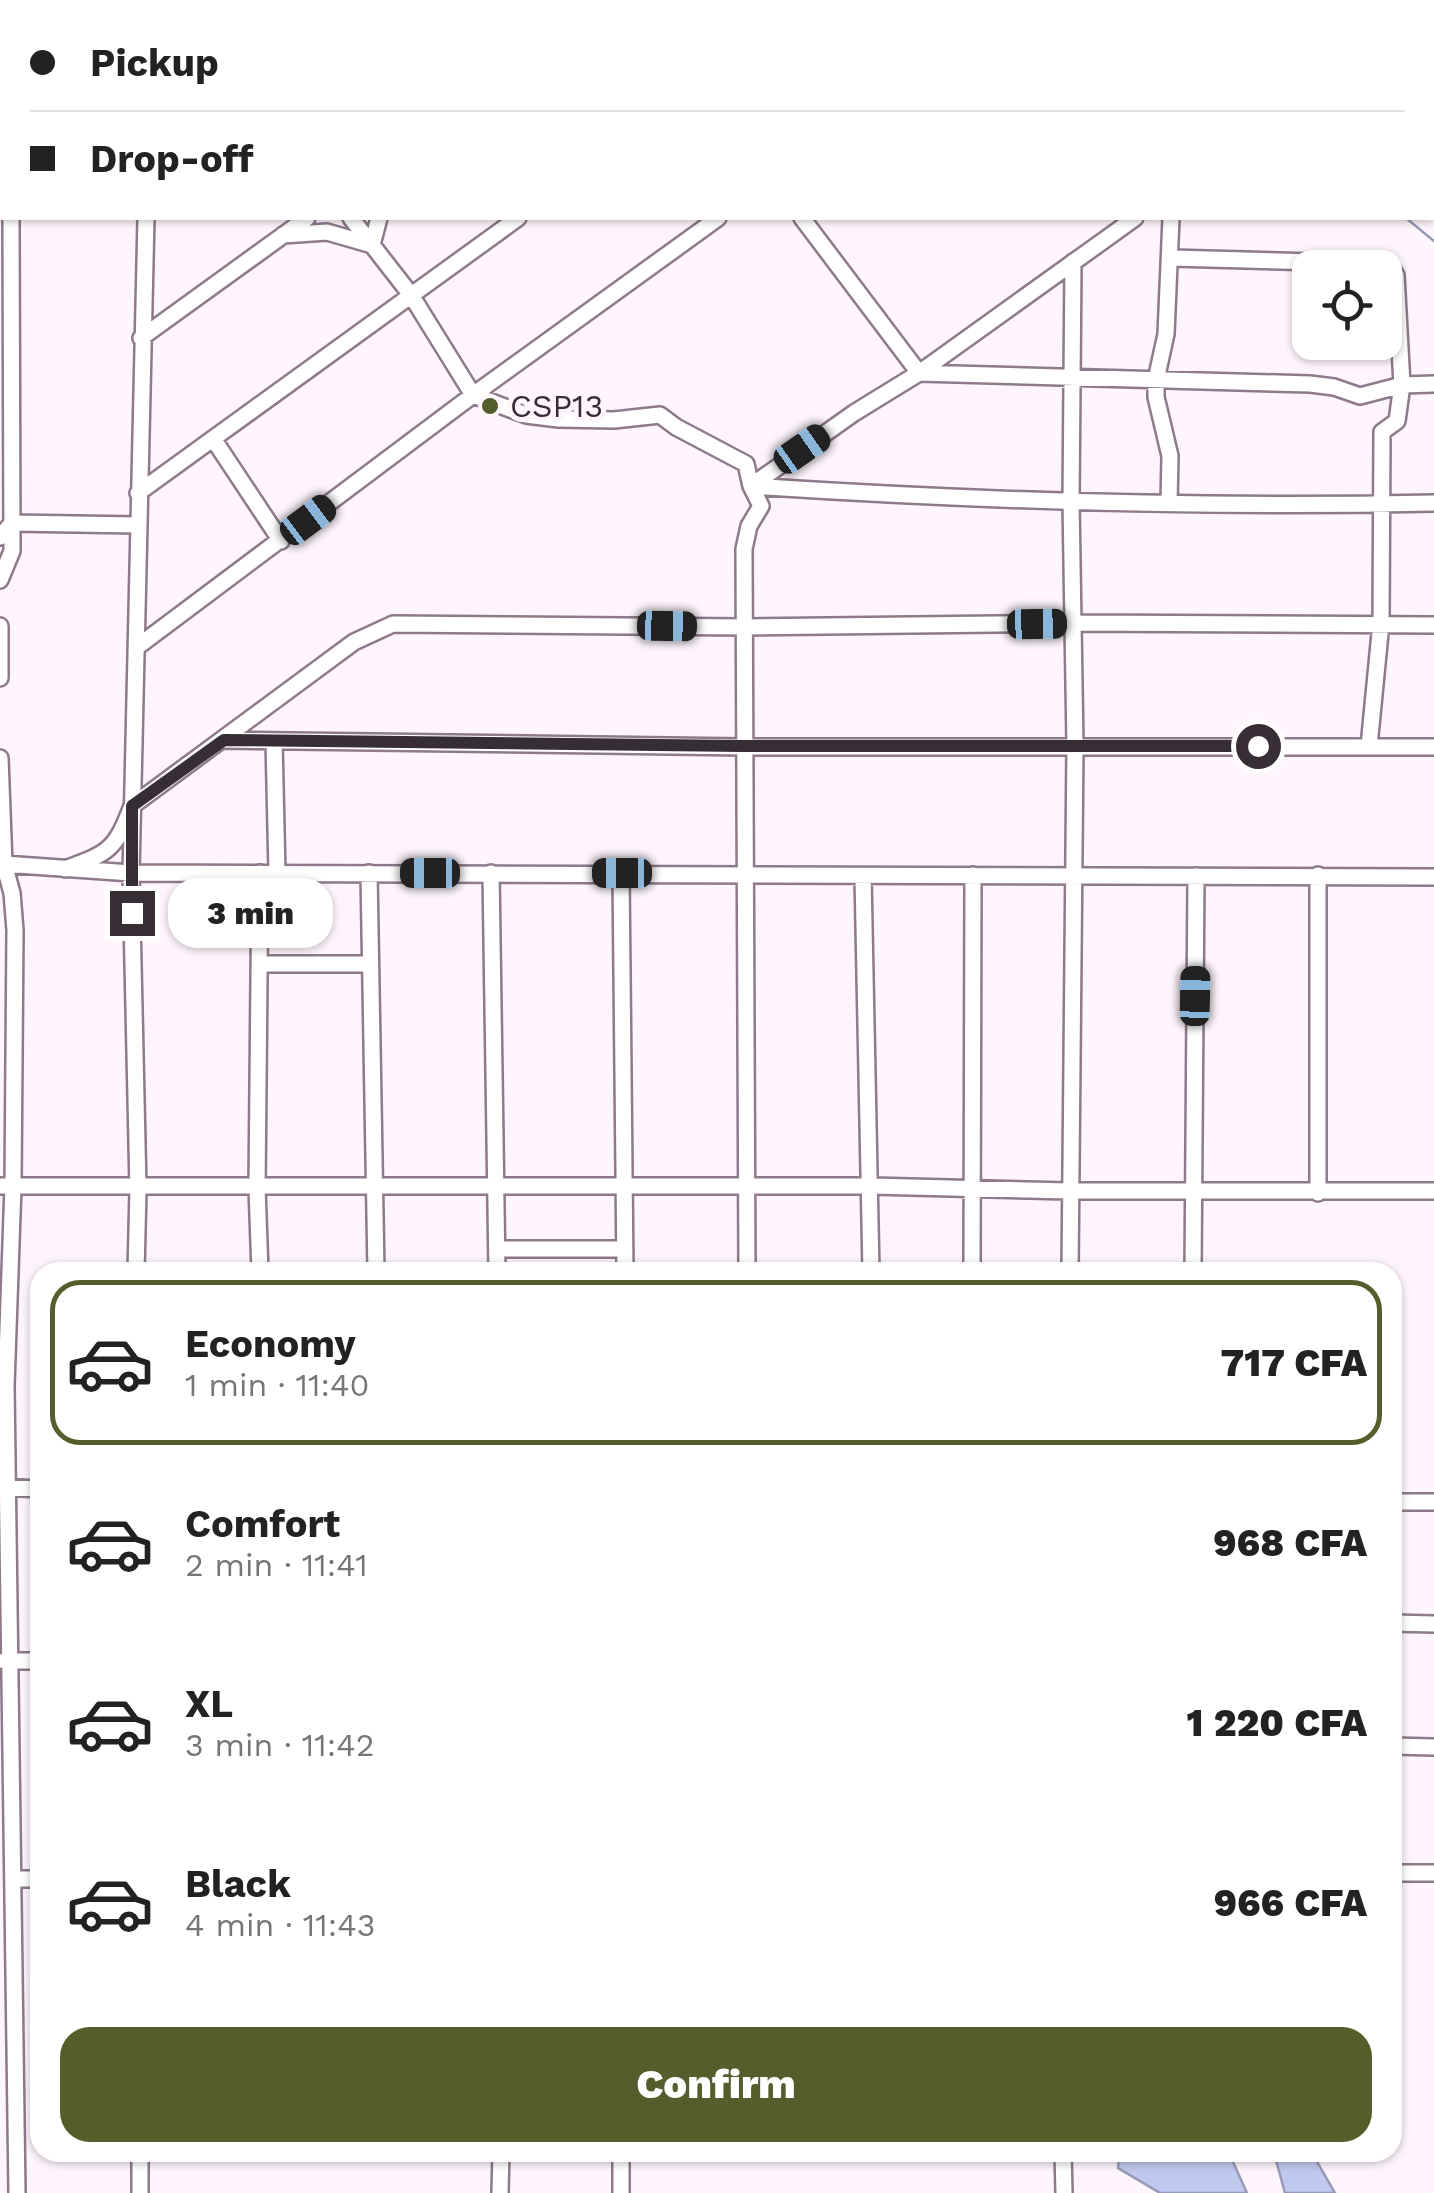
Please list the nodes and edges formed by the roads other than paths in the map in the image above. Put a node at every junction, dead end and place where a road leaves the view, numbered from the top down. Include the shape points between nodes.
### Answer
1 (146, 220) edge
2 (304, 220) edge
3 (353, 220) edge
4 (378, 220) edge
5 (515, 220) edge
6 (715, 220) edge
7 (804, 220) edge
8 (1132, 220) edge
9 (1171, 220) edge
10 (7, 224) edge
11 (282, 235) junction
12 (372, 245) junction
13 (1172, 258) junction
14 (1073, 262) junction
15 (411, 295) junction
16 (142, 338) junction
17 (6, 356) edge
18 (919, 373) junction
19 (1072, 378) junction
20 (1156, 380) junction
21 (1434, 384) edge
22 (1402, 385) junction
23 (473, 394) junction
24 (214, 440) junction
25 (751, 486) junction
26 (138, 494) junction
27 (1071, 502) junction
28 (1434, 502) edge
29 (1168, 504) junction
30 (1380, 504) junction
31 (12, 523) junction
32 (138, 525) junction
33 (0, 537) edge
34 (281, 541) junction
35 (0, 580) edge
36 (1073, 623) junction
37 (1380, 623) junction
38 (1434, 625) edge
39 (0, 626) edge
40 (745, 627) junction
41 (137, 647) junction
42 (0, 678) edge
43 (224, 740) junction
44 (274, 741) junction
45 (1075, 745) junction
46 (743, 746) junction
47 (1368, 746) junction
48 (1434, 747) edge
49 (0, 758) edge
50 (132, 806) junction
51 (1, 864) edge
52 (64, 868) junction
53 (131, 873) junction
54 (260, 873) junction
55 (277, 873) junction
56 (369, 873) junction
57 (491, 873) junction
58 (622, 873) junction
59 (1074, 874) junction
60 (974, 875) junction
61 (1318, 875) junction
62 (745, 876) junction
63 (863, 876) junction
64 (1196, 876) junction
65 (1434, 877) edge
66 (259, 964) junction
67 (370, 964) junction
68 (7, 1186) edge
69 (624, 1186) junction
70 (747, 1186) junction
71 (872, 1186) junction
72 (496, 1187) junction
73 (138, 1188) junction
74 (257, 1188) junction
75 (373, 1188) junction
76 (971, 1189) junction
77 (1069, 1191) junction
78 (1192, 1191) junction
79 (1434, 1191) edge
80 (1318, 1193) junction
81 (497, 1249) junction
82 (624, 1249) junction
83 (136, 1262) edge
84 (260, 1262) edge
85 (376, 1262) edge
86 (497, 1262) edge
87 (625, 1262) edge
88 (747, 1262) edge
89 (871, 1262) edge
90 (972, 1262) edge
91 (1070, 1262) edge
92 (1193, 1262) edge
93 (2, 1485) edge
94 (30, 1488) edge
95 (1402, 1502) edge
96 (1434, 1502) edge
97 (1402, 1623) edge
98 (1434, 1624) edge
99 (5, 1661) edge
100 (1402, 1746) edge
101 (1434, 1747) edge
102 (6, 1768) edge
103 (1402, 1873) edge
104 (1434, 1874) edge
105 (30, 1878) edge
106 (15, 1879) junction
107 (7, 1939) edge
108 (140, 2162) edge
109 (501, 2162) edge
110 (621, 2162) edge
111 (1064, 2162) edge
112 (18, 2193) edge
113 (140, 2193) edge
114 (500, 2193) edge
115 (621, 2193) edge
116 (1064, 2193) edge

1 - 16 street
2 - 11 street
3 - 12 street
4 - 12 street
5 - 15 street
6 - 23 street
7 - 18 street
8 - 14 street
9 - 13 street
10 - 17 street
11 - 12 street via 327,232
11 - 16 street
12 - 15 street
13 - 20 street
13 - 22 street via 1388,264 1398,292
14 - 18 street
14 - 19 street
15 - 23 street
15 - 24 street
16 - 26 street
17 - 31 street
18 - 19 street
18 - 25 street
19 - 20 street
19 - 27 street
20 - 22 street via 1310,384 1360,396
20 - 29 street via 1170,456
21 - 22 street
22 - 30 street via 1397,421 1382,432
23 - 25 street via 526,415 558,419 660,416 746,464
23 - 34 street
24 - 26 street
24 - 34 street
25 - 27 street
25 - 40 street via 761,506 744,549
26 - 32 street
27 - 29 street
27 - 36 street
28 - 30 street
29 - 30 street
30 - 37 street
31 - 32 street
31 - 33 street
31 - 35 street via 12,551
32 - 41 street
34 - 41 street
36 - 37 street
36 - 40 street
36 - 45 street
37 - 38 street
37 - 47 street
39 - 42 street
40 - 43 street via 393,624 354,642
40 - 46 street
41 - 50 street
43 - 44 street
43 - 50 street
44 - 46 street
44 - 55 street
45 - 46 street
45 - 47 street
45 - 59 street
46 - 62 street
47 - 48 street
49 - 51 street
50 - 52 street via 120,838 102,855
50 - 53 street
51 - 52 street
51 - 68 street via 15,930
52 - 53 street
53 - 54 street
53 - 73 street
54 - 55 street
54 - 66 street
55 - 56 street
56 - 57 street
56 - 67 street
57 - 58 street
57 - 72 street
58 - 62 street
58 - 69 street
59 - 60 street
59 - 64 street
59 - 77 street
60 - 63 street
60 - 76 street
61 - 64 street
61 - 65 street
61 - 80 street
62 - 63 street
62 - 70 street
63 - 71 street
64 - 78 street
66 - 67 street
66 - 74 street
67 - 75 street
68 - 73 street
68 - 93 street
69 - 70 street
69 - 72 street
69 - 82 street
70 - 71 street
70 - 88 street
71 - 76 street
71 - 89 street
72 - 75 street
72 - 81 street
73 - 74 street
73 - 83 street
74 - 75 street
74 - 84 street
75 - 85 street
76 - 77 street
76 - 90 street
77 - 78 street
77 - 91 street
78 - 80 street
78 - 92 street
79 - 80 street
81 - 82 street
81 - 86 street
82 - 87 street
93 - 94 street
93 - 99 street
95 - 96 street
97 - 98 street
99 - 102 street
100 - 101 street
102 - 106 street
103 - 104 street
105 - 106 street
106 - 107 street
107 - 112 street
108 - 113 street
109 - 114 street
110 - 115 street
111 - 116 street

